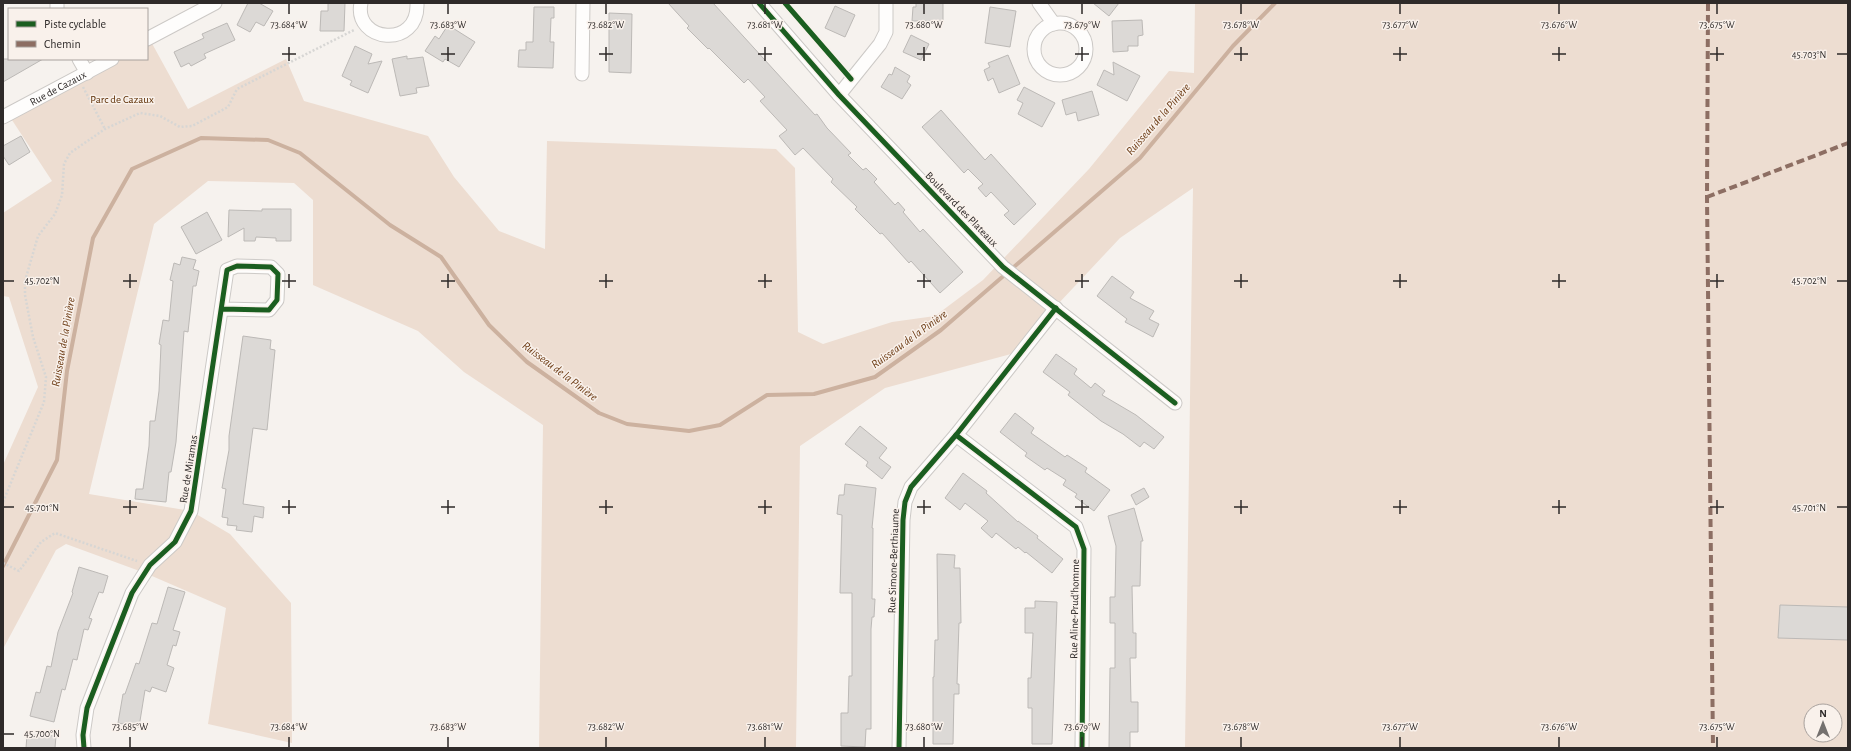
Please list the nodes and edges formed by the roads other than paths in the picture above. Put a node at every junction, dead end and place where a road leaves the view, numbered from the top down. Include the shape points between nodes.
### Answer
1 (215, 3) edge
2 (360, 3) edge
3 (417, 3) edge
4 (583, 3) edge
5 (759, 3) edge
6 (886, 3) edge
7 (1039, 3) edge
8 (1054, 24) junction
9 (148, 38) edge
10 (79, 60) edge
11 (110, 60) edge
12 (582, 74) dead end
13 (82, 76) junction
14 (839, 95) junction
15 (3, 117) edge
16 (1056, 308) junction
17 (222, 309) junction
18 (1175, 403) dead end
19 (956, 435) junction
20 (84, 748) edge
21 (899, 748) edge
22 (1082, 748) edge

1 - 9 street
2 - 3 street via 361,16 365,24 372,31 390,36 400,34 414,22
4 - 12 street
5 - 14 street, Boulevard des Plateaux
6 - 14 street via 886,32 880,44
7 - 8 street
8 - 8 street via 1040,32 1035,43 1035,56 1038,63 1051,74 1067,74 1082,65 1086,56 1084,39 1072,26
10 - 13 street
11 - 13 street, Rue de Cazaux
13 - 15 street, Rue de Cazaux
14 - 16 street, Boulevard des Plateaux via 1003,266
16 - 18 street, Boulevard des Plateaux
16 - 19 street, Rue Simone-Berthiaume
17 - 17 street, Rue de Miramas via 227,270 237,266 272,267 278,274 277,300 269,310
17 - 20 street, Rue de Miramas via 191,511 175,542 150,565 132,593 87,708
19 - 21 street, Rue Simone-Berthiaume via 911,487 905,502
19 - 22 street, Rue Aline-Prud'homme via 1076,527 1084,549

